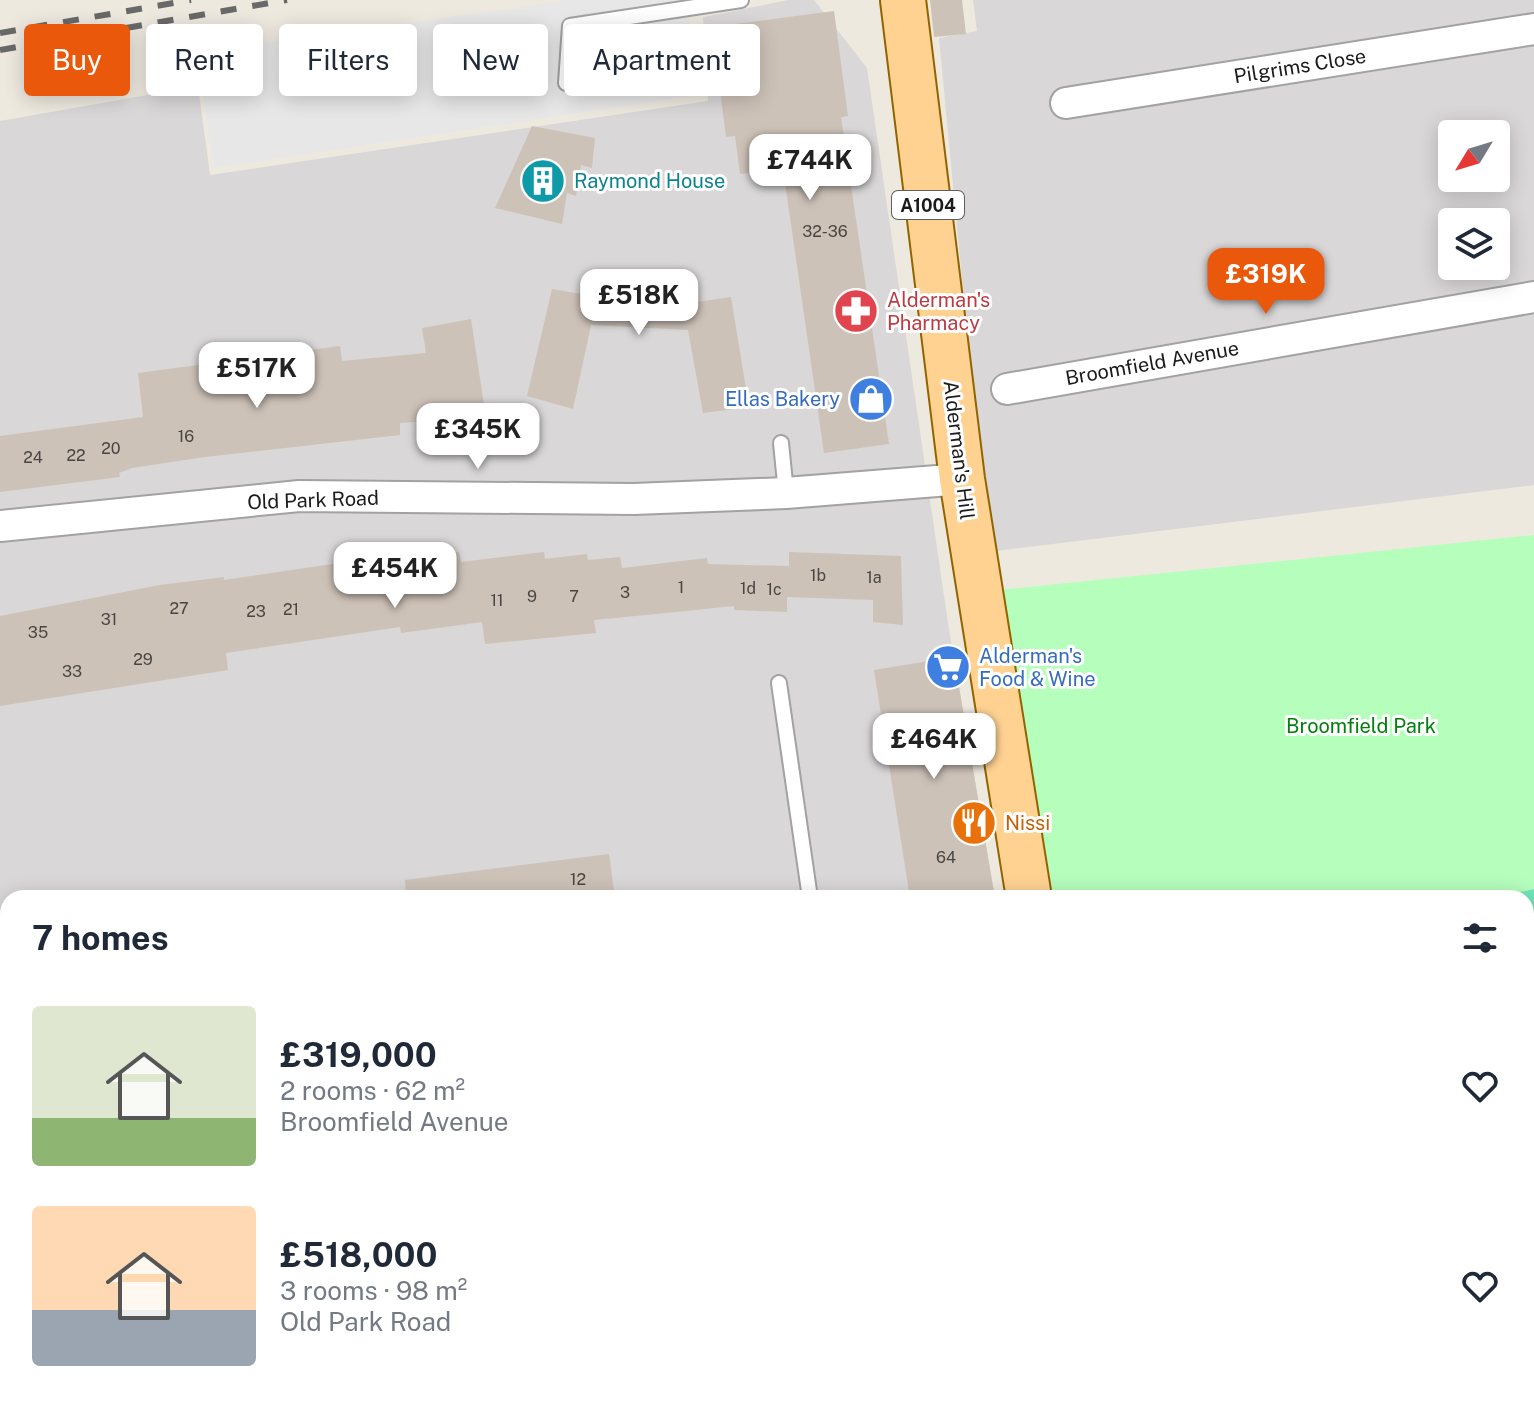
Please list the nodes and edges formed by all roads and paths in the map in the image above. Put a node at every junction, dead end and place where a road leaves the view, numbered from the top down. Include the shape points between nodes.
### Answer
1 (741, 0) edge
2 (904, 6) edge
3 (583, 24) edge
4 (1534, 29) edge
5 (1066, 103) dead end
6 (1534, 297) edge
7 (1007, 389) dead end
8 (781, 443) dead end
9 (962, 479) junction
10 (786, 493) junction
11 (0, 526) edge
12 (779, 683) dead end
13 (809, 890) edge
14 (1028, 890) edge

1 - 3 lane
2 - 9 main road, Alderman's Hill / A1004
4 - 5 street, Pilgrims Close
6 - 7 street, Broomfield Avenue
8 - 10 lane
9 - 10 street, Old Park Road
9 - 14 main road, Alderman's Hill / A1004
10 - 11 street, Old Park Road via 634,499 299,496
12 - 13 lane

